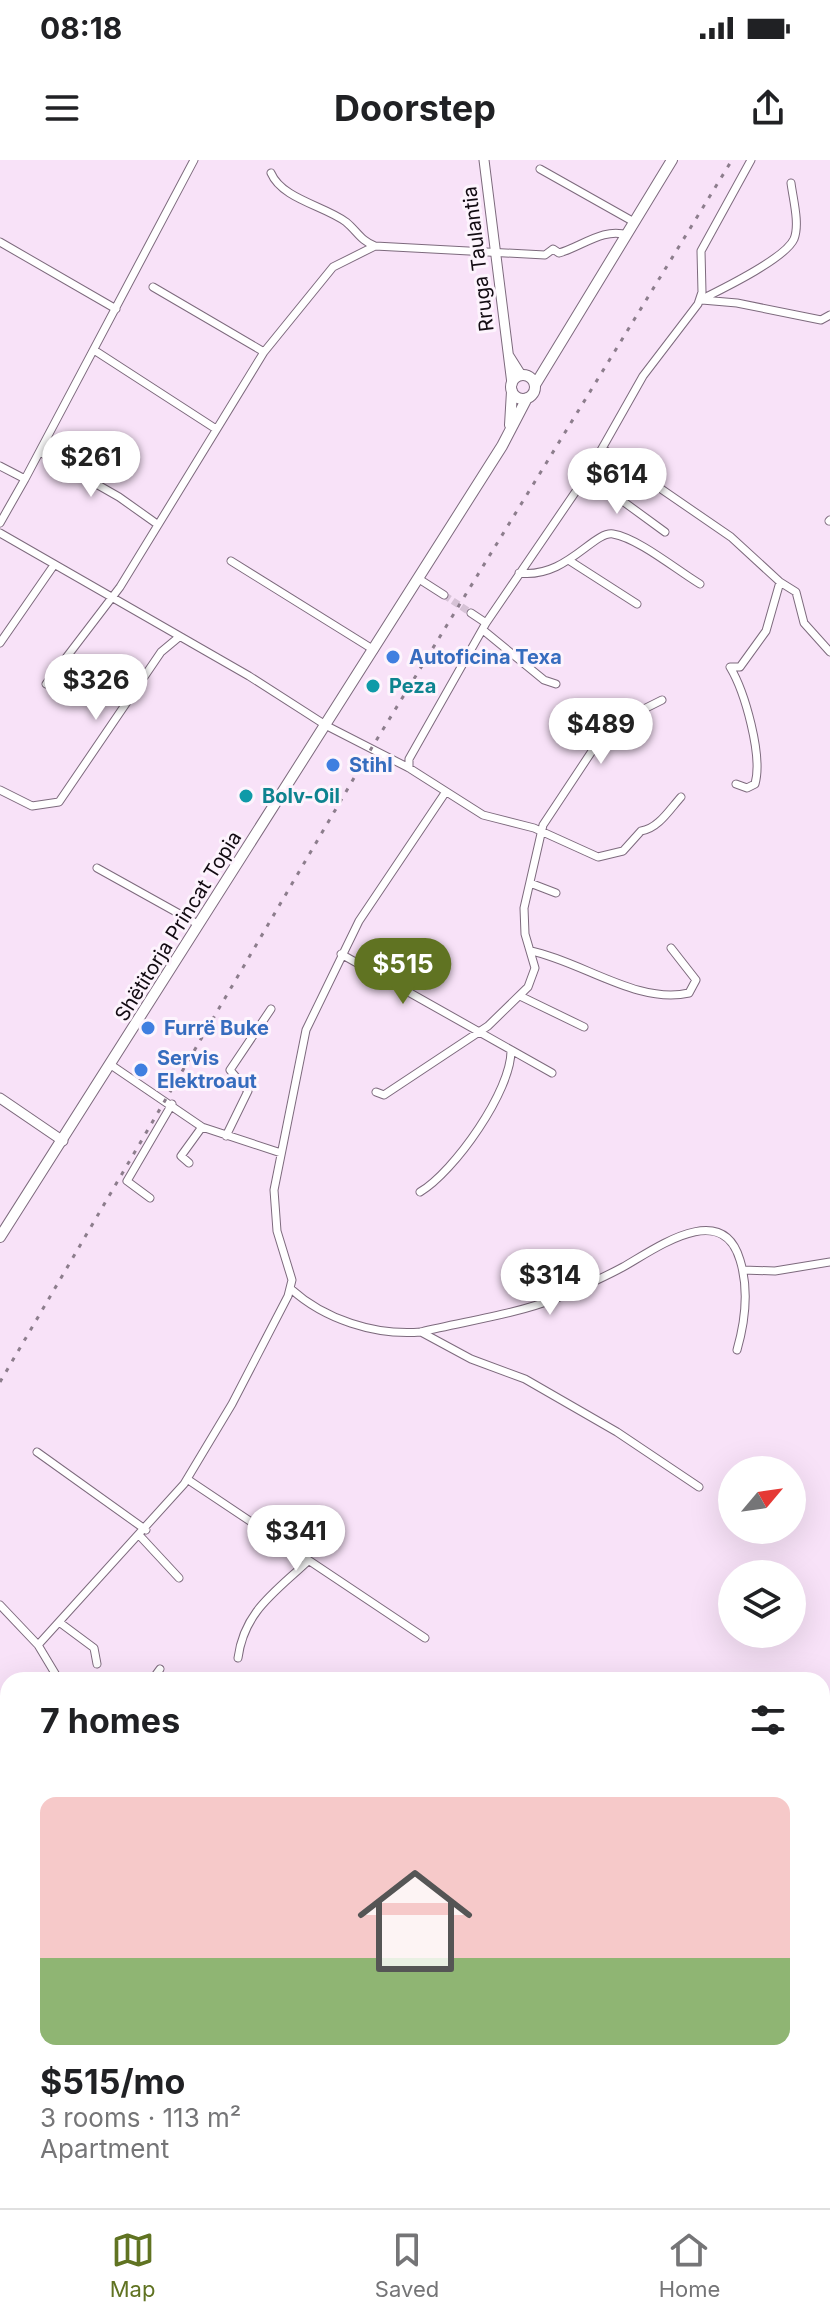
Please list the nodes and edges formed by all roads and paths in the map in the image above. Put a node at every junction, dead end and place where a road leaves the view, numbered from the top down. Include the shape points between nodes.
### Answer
1 (194, 160) edge
2 (484, 160) edge
3 (672, 160) edge
4 (751, 160) edge
5 (540, 169) dead end
6 (271, 173) dead end
7 (791, 183) dead end
8 (634, 222) junction
9 (627, 235) junction
10 (0, 242) edge
11 (375, 246) junction
12 (496, 254) junction
13 (153, 287) dead end
14 (700, 300) junction
15 (116, 309) junction
16 (829, 317) edge
17 (830, 328) edge
18 (94, 350) junction
19 (264, 352) junction
20 (508, 353) junction
21 (545, 365) junction
22 (523, 375) junction
23 (535, 385) junction
24 (512, 388) junction
25 (527, 398) junction
26 (510, 428) junction
27 (216, 429) junction
28 (603, 449) junction
29 (40, 452) junction
30 (0, 466) edge
31 (587, 475) junction
32 (25, 479) junction
33 (0, 523) edge
34 (157, 524) junction
35 (665, 532) dead end
36 (0, 533) edge
37 (231, 561) dead end
38 (570, 561) junction
39 (54, 565) junction
40 (519, 573) junction
41 (419, 579) junction
42 (780, 582) junction
43 (700, 584) dead end
44 (444, 595) tunnel mouth
45 (112, 598) junction
46 (637, 604) dead end
47 (471, 613) tunnel mouth
48 (485, 626) junction
49 (179, 637) junction
50 (0, 643) edge
51 (374, 650) junction
52 (830, 652) edge
53 (46, 684) dead end
54 (556, 684) dead end
55 (662, 700) dead end
56 (327, 726) junction
57 (409, 763) junction
58 (736, 784) dead end
59 (0, 790) edge
60 (445, 793) junction
61 (681, 797) dead end
62 (540, 832) junction
63 (97, 868) dead end
64 (530, 883) junction
65 (556, 893) dead end
66 (194, 922) dead end
67 (671, 948) dead end
68 (531, 951) junction
69 (341, 954) junction
70 (520, 996) junction
71 (271, 1009) dead end
72 (584, 1027) dead end
73 (479, 1030) junction
74 (511, 1050) junction
75 (111, 1065) junction
76 (552, 1073) dead end
77 (376, 1092) dead end
78 (0, 1098) edge
79 (172, 1104) junction
80 (202, 1127) junction
81 (226, 1136) junction
82 (63, 1141) junction
83 (281, 1153) junction
84 (189, 1163) dead end
85 (420, 1192) dead end
86 (150, 1198) dead end
87 (0, 1237) edge
88 (830, 1262) edge
89 (743, 1270) junction
90 (291, 1289) junction
91 (421, 1332) junction
92 (737, 1350) dead end
93 (37, 1452) dead end
94 (187, 1479) junction
95 (699, 1487) dead end
96 (143, 1533) junction
97 (307, 1562) junction
98 (179, 1578) dead end
99 (0, 1605) edge
100 (59, 1622) junction
101 (425, 1638) dead end
102 (38, 1645) junction
103 (238, 1658) dead end
104 (97, 1664) dead end
105 (160, 1669) dead end
106 (54, 1672) edge
107 (158, 1672) edge

1 - 15 street
2 - 12 street, Rruga Taulantia
3 - 8 main road, Shëtitorja Princat Topia
4 - 14 street via 701,251
5 - 8 street
6 - 11 street via 285,189 343,220
7 - 14 street via 795,233 790,245
8 - 9 main road, Shëtitorja Princat Topia
9 - 12 street via 609,233 559,253 553,249 545,255
9 - 21 main road, Shëtitorja Princat Topia
10 - 15 street
11 - 12 street via 483,249
11 - 19 street via 333,267
12 - 20 street, Rruga Taulantia
13 - 19 street
14 - 16 street
14 - 28 street via 643,376
15 - 18 street
16 - 17 street
18 - 27 street
18 - 29 street
19 - 27 street
20 - 22 street, Rruga Taulantia
20 - 24 street, Rruga Taulantia
21 - 22 main road
21 - 23 main road, Shëtitorja Princat Topia
22 - 23 main road
22 - 24 main road
23 - 25 main road, Shëtitorja Princat Topia
24 - 25 main road via 518,398
24 - 26 main road, Shëtitorja Princat Topia
25 - 26 main road, Shëtitorja Princat Topia
26 - 41 main road, Shëtitorja Princat Topia
27 - 34 street
28 - 31 street
28 - 42 street via 731,537
29 - 32 street
29 - 34 street
30 - 32 street
31 - 35 street
31 - 40 street
32 - 33 street
34 - 45 street
36 - 39 street
37 - 51 street
38 - 40 street via 542,573
38 - 43 street via 612,534
38 - 46 street
39 - 45 street
39 - 50 street
40 - 48 street
41 - 44 street
41 - 51 main road, Shëtitorja Princat Topia
42 - 52 street via 799,596 804,623
42 - 58 street via 761,642 740,667 730,667 748,711 758,773 755,784 747,788
45 - 49 street
45 - 53 street
47 - 48 street
48 - 54 street via 544,680
48 - 57 street
49 - 56 street
49 - 59 street via 161,652 59,802 32,806
51 - 56 main road, Shëtitorja Princat Topia
55 - 62 street via 602,736
56 - 57 street
56 - 75 main road, Shëtitorja Princat Topia
57 - 60 street
60 - 62 street via 483,815
60 - 69 street
61 - 62 street via 659,821 611,856 591,856
62 - 64 street
63 - 66 street
64 - 65 street
64 - 68 street via 523,922
67 - 68 street via 693,973 695,988 689,993 629,989 590,969
68 - 70 street via 534,975
69 - 73 street
69 - 83 street via 306,1030
70 - 72 street
70 - 73 street
71 - 81 street via 230,1070 248,1091
73 - 74 street
73 - 77 street via 384,1095
74 - 76 street
74 - 85 street via 509,1076 481,1123 438,1179
75 - 79 street
75 - 82 main road, Shëtitorja Princat Topia
78 - 82 street
79 - 80 street
79 - 86 street via 127,1181
80 - 81 street
80 - 84 street via 181,1156
81 - 83 street
82 - 87 main road, Shëtitorja Princat Topia
83 - 90 street via 275,1217
88 - 89 street
89 - 91 street via 730,1240 716,1232 693,1231 544,1303
89 - 92 street via 743,1329
90 - 91 street via 306,1303 341,1319 401,1334
90 - 94 street
91 - 95 street via 538,1386
93 - 96 street
94 - 96 street
94 - 97 street
96 - 98 street
96 - 100 street
97 - 101 street
97 - 103 street via 249,1620
99 - 102 street
100 - 102 street
100 - 104 street via 94,1648
102 - 106 street
105 - 107 street

